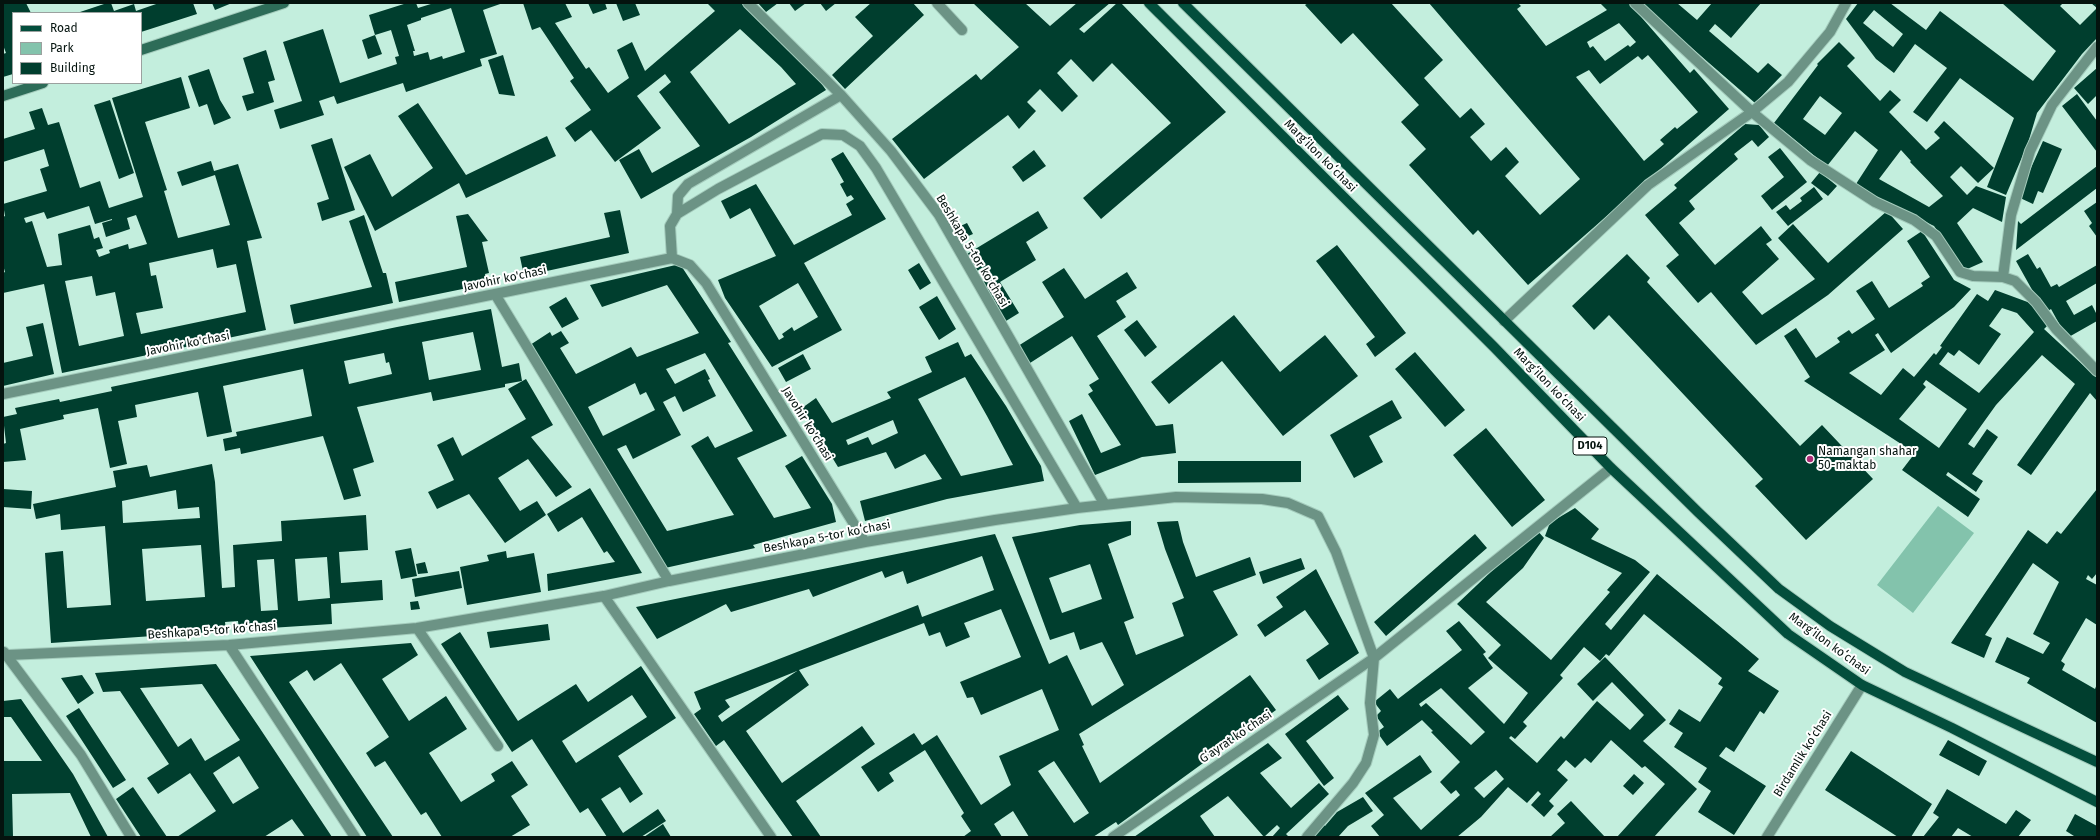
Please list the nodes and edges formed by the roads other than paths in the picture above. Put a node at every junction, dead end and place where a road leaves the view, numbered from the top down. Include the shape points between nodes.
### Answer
1 (284, 3) edge
2 (748, 3) edge
3 (937, 3) edge
4 (1149, 3) edge
5 (1183, 3) edge
6 (1635, 3) edge
7 (1846, 3) edge
8 (962, 30) dead end
9 (2097, 47) edge
10 (142, 50) edge
11 (40, 84) edge
12 (841, 95) junction
13 (3, 96) edge
14 (1752, 112) junction
15 (677, 214) junction
16 (672, 258) junction
17 (2003, 277) junction
18 (495, 294) junction
19 (1504, 321) junction
20 (2097, 371) edge
21 (3, 394) edge
22 (1611, 468) junction
23 (1105, 505) junction
24 (1077, 508) junction
25 (865, 542) junction
26 (668, 581) junction
27 (604, 596) junction
28 (417, 628) junction
29 (229, 645) junction
30 (5, 653) edge
31 (1374, 658) junction
32 (1862, 685) junction
33 (498, 746) dead end
34 (2097, 762) edge
35 (2097, 802) edge
36 (131, 837) edge
37 (355, 837) edge
38 (771, 837) edge
39 (1113, 837) edge
40 (1307, 837) edge
41 (1767, 837) edge

1 - 10 main road
2 - 12 street, Beshkapa 5-tor koʻchasi
3 - 8 street
4 - 22 main road, Margʻilon koʻchasi / D104 via 1494,347
5 - 19 main road, Margʻilon koʻchasi / D104
6 - 14 street
7 - 14 street via 1830,32 1788,82
9 - 17 street via 2052,106 2030,151 2011,215
11 - 13 main road
12 - 15 street via 688,184 678,196
12 - 23 street, Beshkapa 5-tor koʻchasi via 891,151 939,216
14 - 17 street via 1810,160 1875,202 1914,220 1936,236 1960,272 1973,276
14 - 19 street via 1648,184
15 - 16 street via 670,226
15 - 24 street via 718,189 822,134 844,135 860,146 876,168 948,288
16 - 18 street, Javohir ko'chasi
16 - 25 street, Javohir ko'chasi via 690,264 706,283
17 - 20 street via 2015,281 2036,302 2056,329
18 - 21 street, Javohir ko'chasi
18 - 26 street
19 - 34 main road, Margʻilon koʻchasi / D104 via 1779,589 1830,626 1905,672
22 - 31 street, Gʻayrat koʻchasi
22 - 32 main road, Margʻilon koʻchasi / D104 via 1788,634
23 - 24 street, Beshkapa 5-tor koʻchasi
23 - 31 street, Beshkapa 5-tor koʻchasi via 1176,497 1262,499 1288,503 1318,516 1336,552
24 - 25 street, Beshkapa 5-tor koʻchasi
25 - 26 street, Beshkapa 5-tor koʻchasi
26 - 27 street, Beshkapa 5-tor koʻchasi
27 - 28 street, Beshkapa 5-tor koʻchasi
27 - 38 street
28 - 29 street, Beshkapa 5-tor koʻchasi
28 - 33 street
29 - 30 street, Beshkapa 5-tor koʻchasi
29 - 37 street
30 - 36 street via 81,755
31 - 39 street, Gʻayrat koʻchasi
31 - 40 street via 1370,702 1374,735 1366,763 1353,783
32 - 35 main road, Margʻilon koʻchasi / D104
32 - 41 street, Birdamlik koʻchasi

